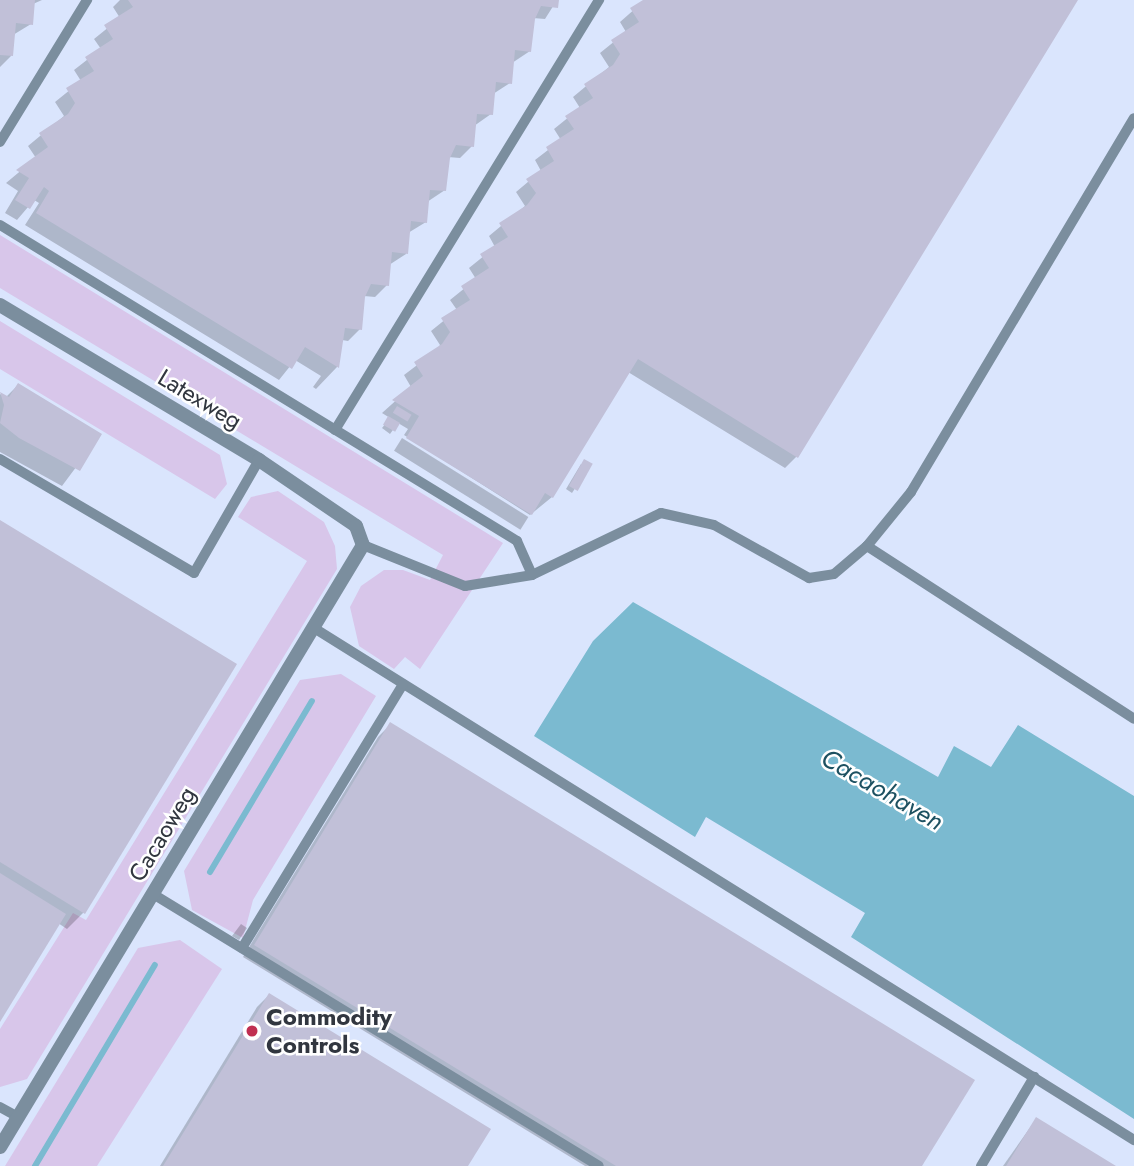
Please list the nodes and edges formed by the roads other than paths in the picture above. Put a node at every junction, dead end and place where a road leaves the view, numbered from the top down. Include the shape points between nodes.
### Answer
1 (87, 0) edge
2 (598, 0) edge
3 (1134, 118) edge
4 (0, 142) edge
5 (0, 225) edge
6 (0, 304) edge
7 (335, 429) junction
8 (0, 458) edge
9 (259, 460) junction
10 (363, 545) junction
11 (867, 546) junction
12 (532, 575) junction
13 (314, 628) junction
14 (403, 684) junction
15 (1134, 719) edge
16 (153, 894) junction
17 (242, 948) junction
18 (1034, 1077) junction
19 (0, 1107) edge
20 (18, 1117) junction
21 (1134, 1140) edge
22 (0, 1147) edge
23 (599, 1166) edge
24 (981, 1166) edge

1 - 4 lane
2 - 7 lane
3 - 11 lane via 911,492
5 - 7 lane
6 - 9 street, Latexweg
7 - 12 lane via 517,541
8 - 9 lane via 194,573
9 - 10 street, Latexweg via 356,526
10 - 12 lane via 465,586
10 - 13 street, Cacaoweg
11 - 12 lane via 834,574 809,579 715,525 661,513
11 - 15 lane
13 - 14 lane
13 - 16 street, Cacaoweg
14 - 17 lane
14 - 18 lane
16 - 17 lane
16 - 20 street, Cacaoweg
17 - 23 lane
18 - 21 lane
18 - 24 lane
19 - 20 lane
20 - 22 street, Cacaoweg

